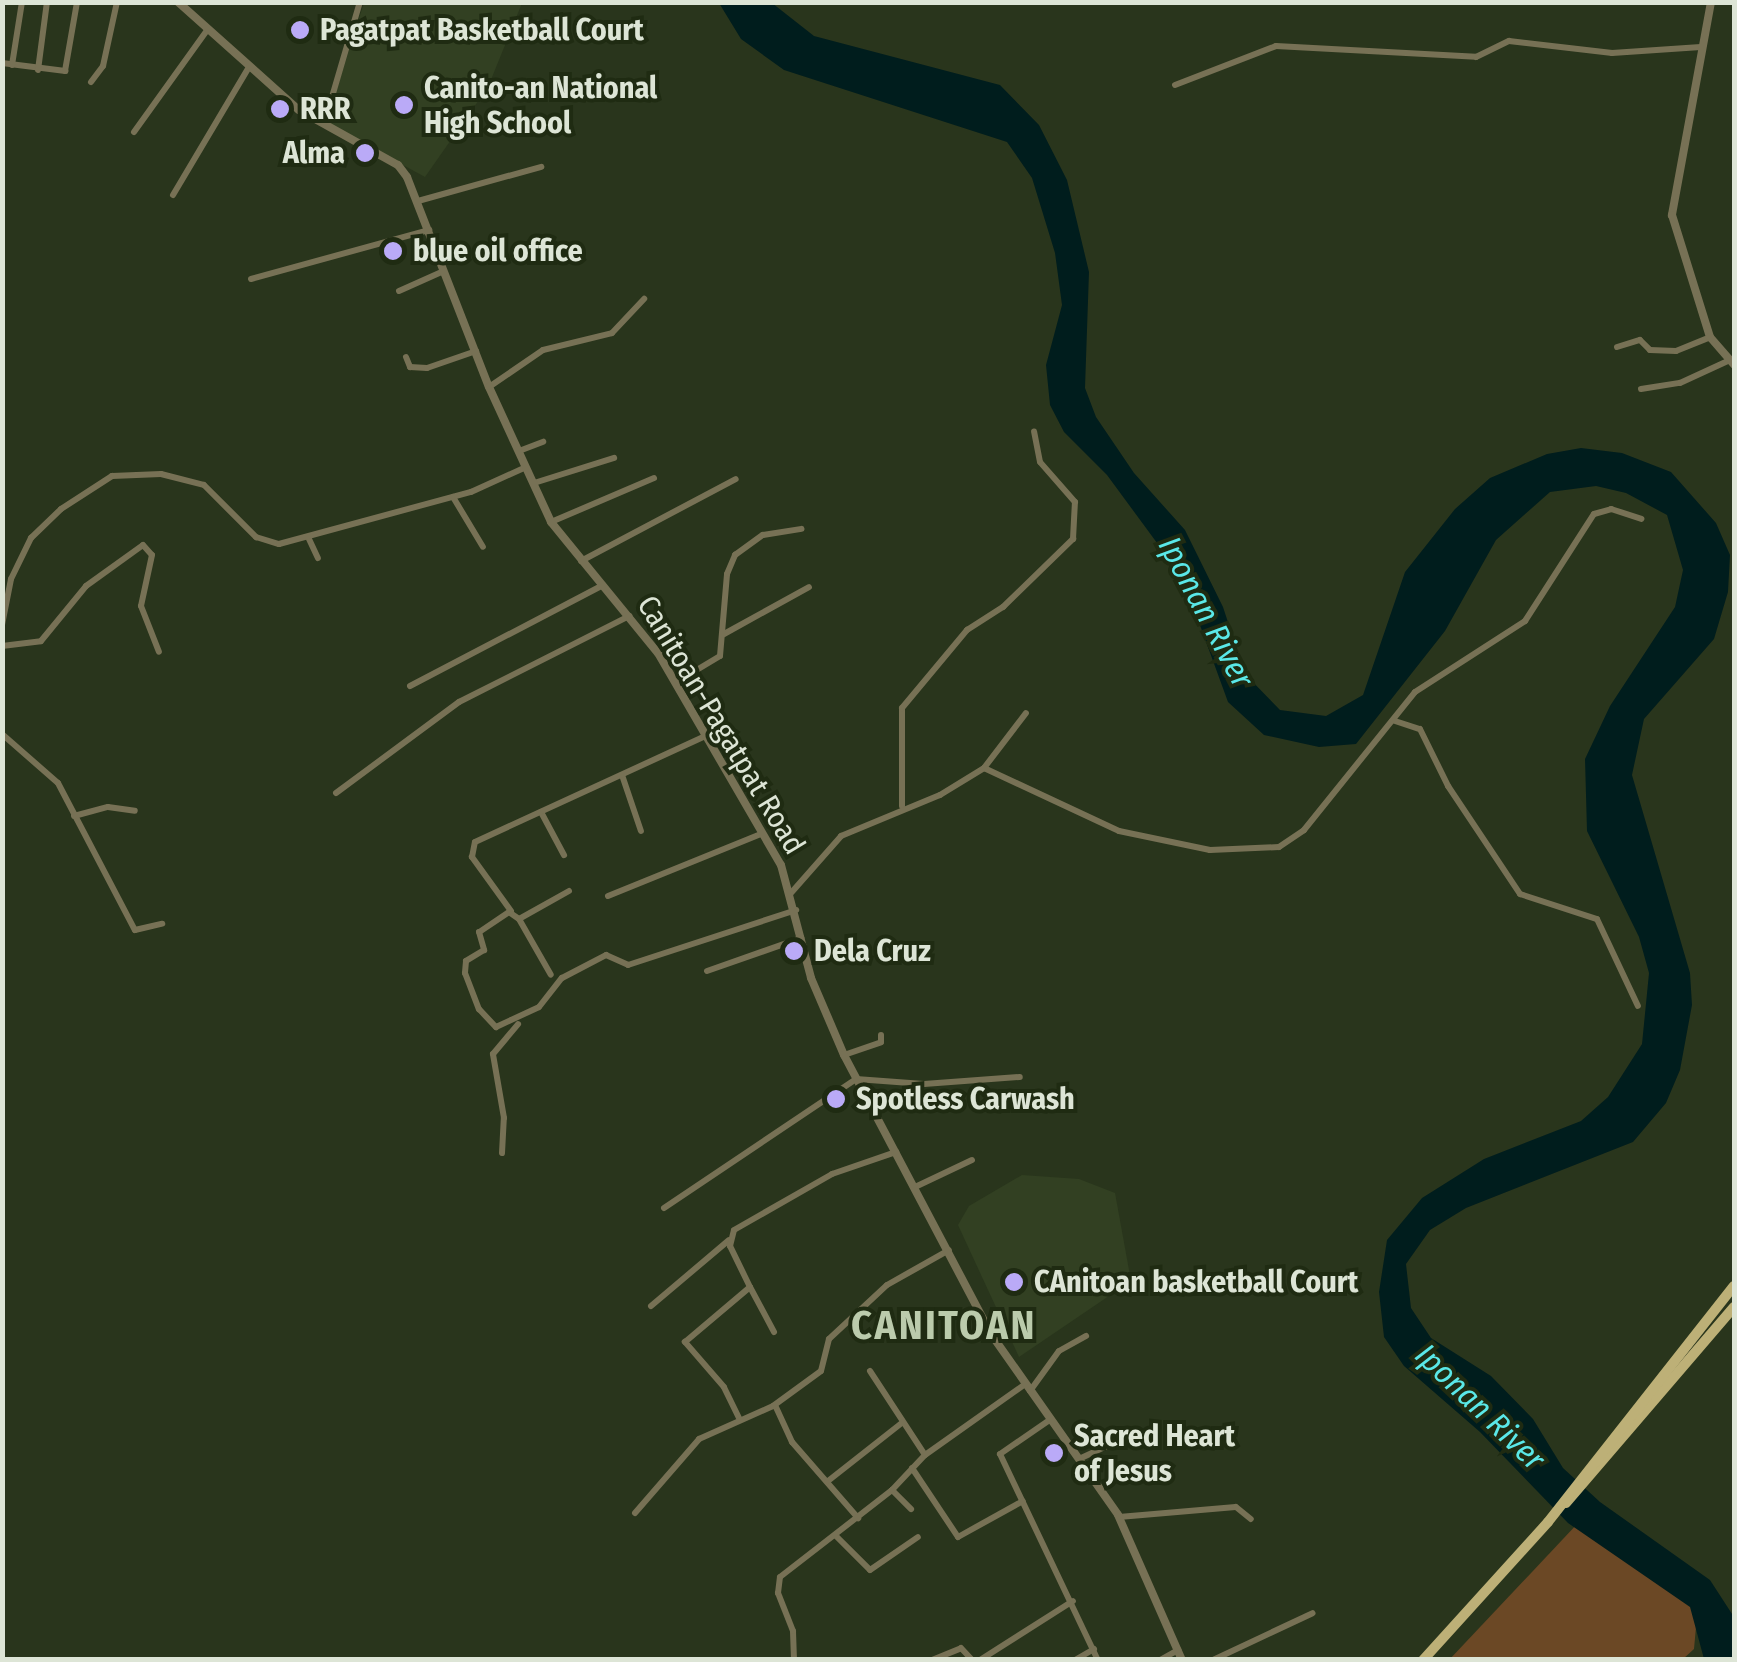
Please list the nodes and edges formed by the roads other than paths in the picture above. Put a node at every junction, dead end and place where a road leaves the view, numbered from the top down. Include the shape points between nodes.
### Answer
1 (22, 2) edge
2 (47, 2) edge
3 (77, 2) edge
4 (117, 2) edge
5 (178, 2) edge
6 (360, 2) edge
7 (1711, 2) edge
8 (208, 29) junction
9 (1701, 47) junction
10 (7, 64) edge
11 (249, 67) junction
12 (38, 70) junction
13 (92, 82) dead end
14 (1175, 85) dead end
15 (324, 126) junction
16 (134, 132) dead end
17 (541, 167) dead end
18 (172, 194) dead end
19 (418, 201) junction
20 (429, 230) junction
21 (445, 270) junction
22 (250, 280) dead end
23 (399, 291) dead end
24 (644, 298) dead end
25 (1710, 338) junction
26 (1617, 347) dead end
27 (476, 352) junction
28 (406, 357) dead end
29 (1732, 362) edge
30 (489, 387) junction
31 (1641, 389) dead end
32 (1034, 432) dead end
33 (543, 442) dead end
34 (520, 451) junction
35 (614, 458) dead end
36 (526, 467) junction
37 (654, 478) dead end
38 (736, 479) dead end
39 (534, 483) junction
40 (453, 496) junction
41 (1642, 519) dead end
42 (551, 522) junction
43 (802, 529) dead end
44 (309, 539) junction
45 (482, 547) dead end
46 (318, 558) dead end
47 (581, 560) junction
48 (603, 585) junction
49 (809, 587) dead end
50 (629, 616) junction
51 (2, 625) edge
52 (723, 634) junction
53 (2, 646) edge
54 (159, 652) dead end
55 (675, 683) junction
56 (410, 686) dead end
57 (1026, 712) dead end
58 (1395, 721) junction
59 (2, 734) edge
60 (705, 736) junction
61 (984, 768) junction
62 (622, 775) junction
63 (336, 793) dead end
64 (902, 806) junction
65 (134, 811) dead end
66 (541, 812) junction
67 (74, 816) junction
68 (641, 831) dead end
69 (761, 834) junction
70 (564, 855) dead end
71 (569, 891) dead end
72 (791, 893) junction
73 (608, 896) dead end
74 (796, 910) junction
75 (512, 912) junction
76 (519, 919) junction
77 (162, 924) dead end
78 (801, 938) junction
79 (707, 970) dead end
80 (551, 975) dead end
81 (1638, 1006) dead end
82 (522, 1018) junction
83 (881, 1035) dead end
84 (844, 1055) junction
85 (1020, 1077) dead end
86 (856, 1079) junction
87 (896, 1152) junction
88 (502, 1153) dead end
89 (972, 1160) dead end
90 (915, 1187) junction
91 (664, 1208) dead end
92 (730, 1239) junction
93 (950, 1249) junction
94 (1734, 1286) edge
95 (750, 1287) junction
96 (651, 1306) dead end
97 (1734, 1307) edge
98 (774, 1332) dead end
99 (1086, 1336) dead end
100 (870, 1371) dead end
101 (1027, 1388) junction
102 (774, 1405) junction
103 (739, 1418) junction
104 (1051, 1419) junction
105 (903, 1422) junction
106 (1124, 1438) dead end
107 (925, 1455) junction
108 (1079, 1458) junction
109 (912, 1468) junction
110 (1586, 1479) junction
111 (828, 1481) junction
112 (892, 1490) junction
113 (1024, 1500) junction
114 (1558, 1508) junction
115 (911, 1510) dead end
116 (636, 1513) dead end
117 (1119, 1517) junction
118 (858, 1518) junction
119 (1251, 1519) dead end
120 (836, 1536) junction
121 (918, 1537) dead end
122 (1072, 1601) junction
123 (1313, 1613) dead end
124 (1094, 1649) junction
125 (1178, 1650) junction
126 (794, 1660) edge
127 (932, 1660) edge
128 (972, 1660) edge
129 (980, 1660) edge
130 (1076, 1660) edge
131 (1098, 1660) edge
132 (1160, 1660) edge
133 (1182, 1660) edge
134 (1213, 1660) edge
135 (1423, 1660) edge

1 - 10 street
2 - 12 street
3 - 12 street via 66,68
4 - 13 street via 103,66
5 - 8 street, Canitoan-Pagatpat Road
6 - 15 street
7 - 9 street
8 - 11 street, Canitoan-Pagatpat Road
8 - 16 street
9 - 14 street via 1612,53 1509,41 1476,57 1276,46
9 - 25 street via 1672,216
10 - 12 street
11 - 15 street, Canitoan-Pagatpat Road
11 - 18 street
15 - 19 street, Canitoan-Pagatpat Road via 398,165
17 - 19 street
19 - 20 street, Canitoan-Pagatpat Road
20 - 21 street, Canitoan-Pagatpat Road
20 - 22 street
21 - 23 street
21 - 27 street, Canitoan-Pagatpat Road
24 - 30 street via 612,333 543,350
25 - 26 street via 1676,352 1650,350 1640,340
25 - 29 street
27 - 28 street via 427,368 410,367
27 - 30 street, Canitoan-Pagatpat Road
29 - 31 street via 1680,383
30 - 34 street, Canitoan-Pagatpat Road
32 - 64 street via 1040,462 1075,502 1073,539 1002,608 967,630 902,708
33 - 34 street
34 - 36 street, Canitoan-Pagatpat Road
35 - 39 street
36 - 39 street, Canitoan-Pagatpat Road
36 - 40 street
37 - 42 street
38 - 47 street
39 - 42 street, Canitoan-Pagatpat Road
40 - 44 street
40 - 45 street
41 - 58 street via 1612,509 1594,514 1525,621 1425,684
42 - 47 street, Canitoan-Pagatpat Road
43 - 52 street via 763,535 735,555 726,574
44 - 46 street
44 - 51 street via 272,544 204,485 123,473 61,509 31,538 11,579
47 - 48 street, Canitoan-Pagatpat Road
48 - 50 street, Canitoan-Pagatpat Road
48 - 56 street
49 - 52 street
50 - 55 street, Canitoan-Pagatpat Road
50 - 63 street via 459,702
52 - 55 street via 720,656
53 - 54 street via 41,641 86,586 144,544 152,555 141,606
55 - 60 street, Canitoan-Pagatpat Road
57 - 61 street
58 - 61 street via 1296,838 1265,850 1199,848 1120,830
58 - 81 street via 1420,730 1448,786 1520,894 1597,919
59 - 67 street via 58,783
60 - 62 street
60 - 69 street, Canitoan-Pagatpat Road
61 - 64 street via 934,798
62 - 66 street
62 - 68 street
64 - 72 street via 841,836
65 - 67 street via 108,807
66 - 70 street
66 - 75 street via 470,846
67 - 77 street via 135,930
69 - 72 street, Canitoan-Pagatpat Road
69 - 73 street
71 - 76 street
72 - 74 street, Canitoan-Pagatpat Road
74 - 78 street, Canitoan-Pagatpat Road
74 - 82 street via 628,965 606,954 562,978
75 - 76 street
75 - 82 street via 480,930 484,951 464,968 490,1024 503,1028
76 - 80 street
78 - 79 street
78 - 84 street, Canitoan-Pagatpat Road
82 - 88 street via 493,1054 504,1118
83 - 84 street via 881,1042
84 - 86 street, Canitoan-Pagatpat Road
85 - 86 street via 924,1084
86 - 87 street, Canitoan-Pagatpat Road
86 - 91 street
87 - 90 street, Canitoan-Pagatpat Road
87 - 92 street via 832,1174 742,1225
89 - 90 street
90 - 93 street, Canitoan-Pagatpat Road
92 - 95 street
92 - 96 street
93 - 101 street, Canitoan-Pagatpat Road
93 - 102 street via 888,1285 826,1342 823,1369
94 - 110 main road
95 - 98 street
95 - 103 street via 686,1342 724,1387
97 - 110 main road
99 - 101 street via 1059,1351
100 - 105 street
101 - 104 street, Canitoan-Pagatpat Road
101 - 107 street
102 - 103 street
102 - 111 street via 792,1442
103 - 116 street via 699,1440
104 - 108 street, Canitoan-Pagatpat Road
104 - 113 street via 1000,1448
105 - 107 street
105 - 111 street
106 - 108 street
107 - 109 street
108 - 117 street, Canitoan-Pagatpat Road
109 - 112 street
109 - 113 street via 958,1537
110 - 114 main road
110 - 114 main road via 1580,1494
111 - 118 street
112 - 115 street
112 - 118 street
113 - 122 street
114 - 135 main road
117 - 119 street via 1236,1507
117 - 125 street, Canitoan-Pagatpat Road
118 - 120 street
120 - 121 street via 870,1570
120 - 126 street via 779,1580
122 - 124 street
122 - 129 street
123 - 134 street
124 - 130 street
124 - 131 street
125 - 132 street
125 - 133 street, Canitoan-Pagatpat Road
127 - 128 street via 961,1648

